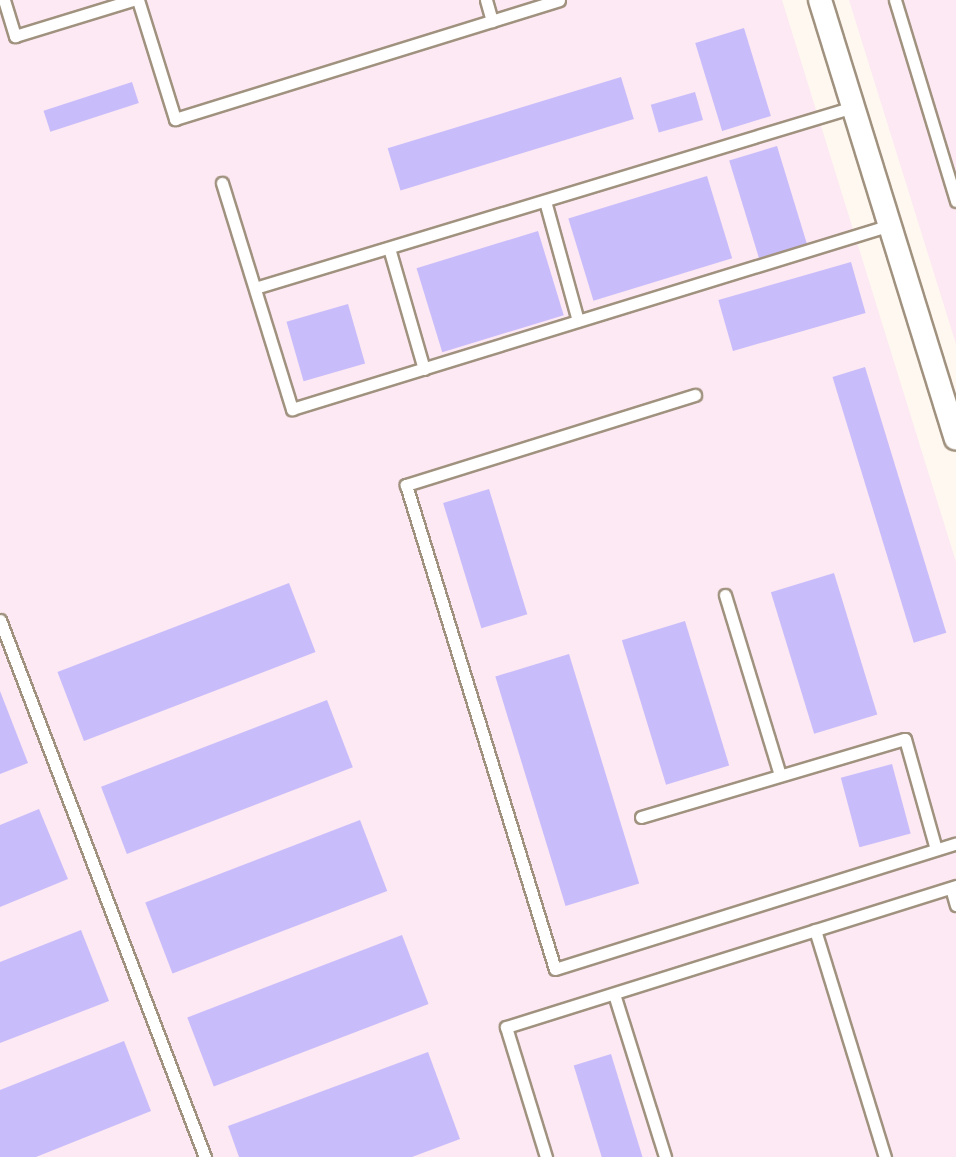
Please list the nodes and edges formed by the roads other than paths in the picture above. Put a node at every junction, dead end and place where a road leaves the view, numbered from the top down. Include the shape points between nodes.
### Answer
1 (4, 0) edge
2 (135, 0) edge
3 (486, 0) edge
4 (559, 0) edge
5 (820, 0) edge
6 (895, 0) edge
7 (492, 21) junction
8 (853, 107) junction
9 (222, 183) dead end
10 (545, 201) junction
11 (956, 201) edge
12 (890, 225) junction
13 (389, 248) junction
14 (255, 288) junction
15 (578, 321) junction
16 (424, 369) junction
17 (695, 395) dead end
18 (956, 438) edge
19 (725, 595) dead end
20 (0, 620) edge
21 (780, 775) junction
22 (641, 817) dead end
23 (956, 843) edge
24 (936, 849) junction
25 (953, 887) edge
26 (956, 905) edge
27 (815, 930) junction
28 (614, 994) junction
29 (205, 1157) edge
30 (546, 1157) edge
31 (665, 1157) edge
32 (885, 1157) edge

1 - 2 lane via 15,36
2 - 7 lane via 175,119
3 - 7 lane
4 - 7 lane
5 - 8 street
6 - 11 lane
8 - 10 lane
8 - 12 street
9 - 14 lane
10 - 13 lane
10 - 15 lane
12 - 15 lane
12 - 18 street
13 - 14 lane
13 - 16 lane
14 - 16 lane via 292,409
15 - 16 lane
17 - 24 lane via 406,485 555,969
19 - 21 lane
20 - 29 lane
21 - 22 lane
21 - 24 lane via 905,739
23 - 24 lane
25 - 26 lane
25 - 27 lane
27 - 28 lane
27 - 32 lane
28 - 30 lane via 506,1027
28 - 31 lane

